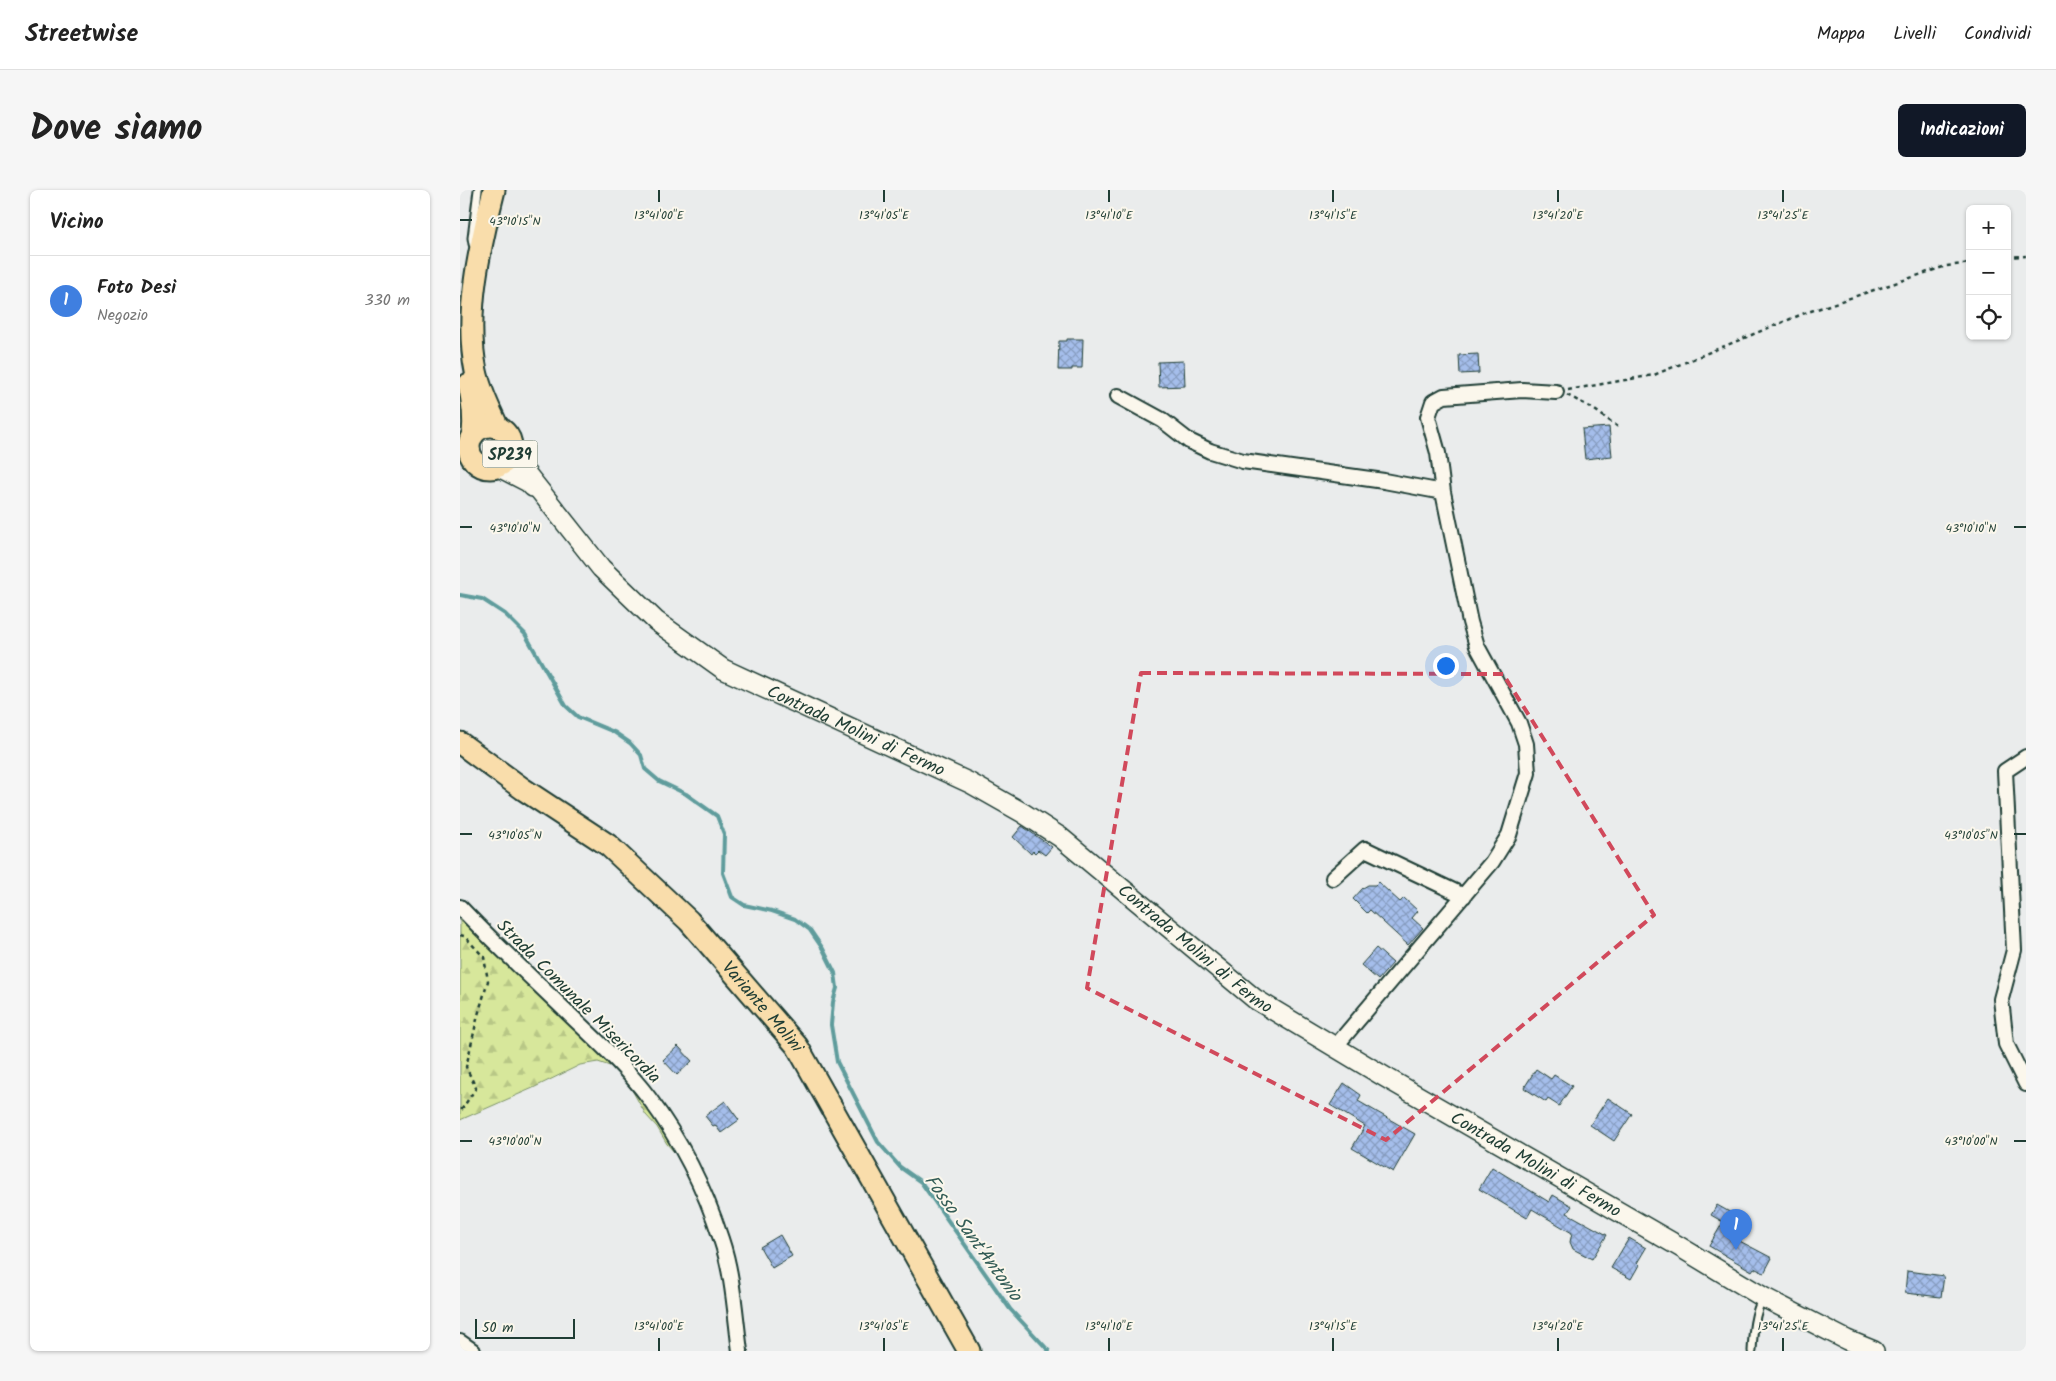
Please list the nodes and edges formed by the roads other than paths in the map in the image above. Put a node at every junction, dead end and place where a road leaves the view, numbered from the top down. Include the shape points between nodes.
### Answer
1 (478, 190) edge
2 (494, 190) edge
3 (478, 268) junction
4 (1556, 392) road end
5 (1118, 396) dead end
6 (498, 428) junction
7 (467, 445) edge
8 (504, 460) junction
9 (1443, 492) junction
10 (460, 743) edge
11 (2026, 757) edge
12 (1333, 878) dead end
13 (1464, 896) junction
14 (460, 907) edge
15 (1335, 1047) junction
16 (2026, 1084) edge
17 (1763, 1297) junction
18 (460, 1342) edge
19 (472, 1351) edge
20 (740, 1351) edge
21 (969, 1351) edge
22 (1752, 1351) edge
23 (1874, 1351) edge

1 - 3 lane via 472,238
2 - 3 main road, SP239
3 - 6 main road, SP239 via 472,323 474,359 482,392
3 - 7 main road, SP239 via 464,320 463,347 475,422
4 - 9 street via 1522,390 1444,396 1434,402 1428,417 1438,453
5 - 9 street via 1162,420 1189,441 1243,461
6 - 7 main road, SP239 via 487,426
6 - 8 main road, SP239 via 510,441
7 - 8 main road, SP239 via 479,465 485,468
8 - 15 main road, Contrada Molini di Fermo / SP239 via 552,505 601,568 656,621 723,668 970,783 1023,813 1060,837 1255,999
9 - 13 street via 1476,646 1519,723 1526,744 1528,773 1509,835
10 - 21 main road, Variante Molini via 608,845 689,921 797,1046
11 - 16 street via 2005,771 2014,950 2001,999 2006,1044
12 - 13 street via 1365,849
13 - 15 street
14 - 20 street, Strada Comunale Misericordia via 600,1044 648,1097 672,1130 722,1241
15 - 17 main road, Contrada Molini di Fermo / SP239
17 - 22 lane via 1753,1330
17 - 23 main road, Contrada Molini di Fermo / SP239
18 - 19 street

